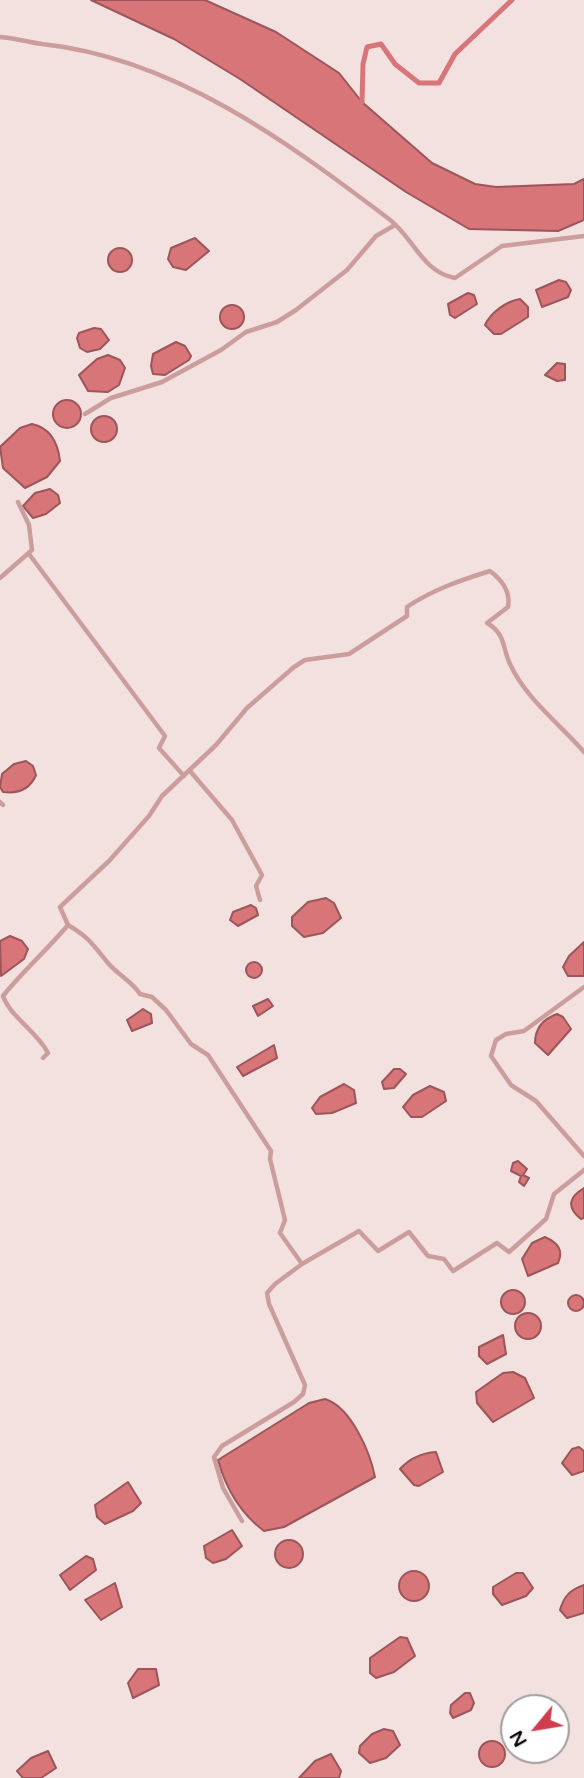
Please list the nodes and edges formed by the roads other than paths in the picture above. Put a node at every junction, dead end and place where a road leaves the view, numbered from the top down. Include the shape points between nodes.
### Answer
1 (0, 37) edge
2 (395, 225) junction
3 (584, 236) edge
4 (85, 414) dead end
5 (18, 502) dead end
6 (29, 554) junction
7 (0, 578) edge
8 (584, 752) edge
9 (190, 771) junction
10 (184, 776) junction
11 (260, 900) dead end
12 (68, 925) junction
13 (584, 987) edge
14 (43, 1058) dead end
15 (584, 1156) edge
16 (584, 1170) edge
17 (302, 1264) junction
18 (242, 1521) dead end

1 - 2 street via 112,55 174,79 309,157
2 - 3 street via 429,265 445,277 455,278 502,246
2 - 4 street via 376,236 347,270 277,322 246,332 163,382 111,398
5 - 6 street via 29,525
6 - 7 street
6 - 10 street via 154,718 165,736 159,748
8 - 9 street via 529,692 509,663 505,640 487,623 508,607 510,597 501,579 490,571 418,599 407,607 407,616 349,654 305,660 294,667 247,708
9 - 10 street
9 - 11 street via 241,834 262,875 256,886
10 - 12 street via 109,861 60,907
12 - 14 street via 3,996 43,1044 48,1053
12 - 17 street via 88,937 108,964 140,994 152,997 191,1044 208,1055 271,1151 285,1220 280,1233
13 - 15 street via 524,1031 496,1041 491,1056 511,1085 536,1101
16 - 17 street via 554,1194 546,1219 509,1252 497,1243 453,1271 444,1259 428,1256 409,1232 378,1251 359,1231
17 - 18 street via 267,1293 305,1385 303,1394 222,1446 214,1457 223,1488

